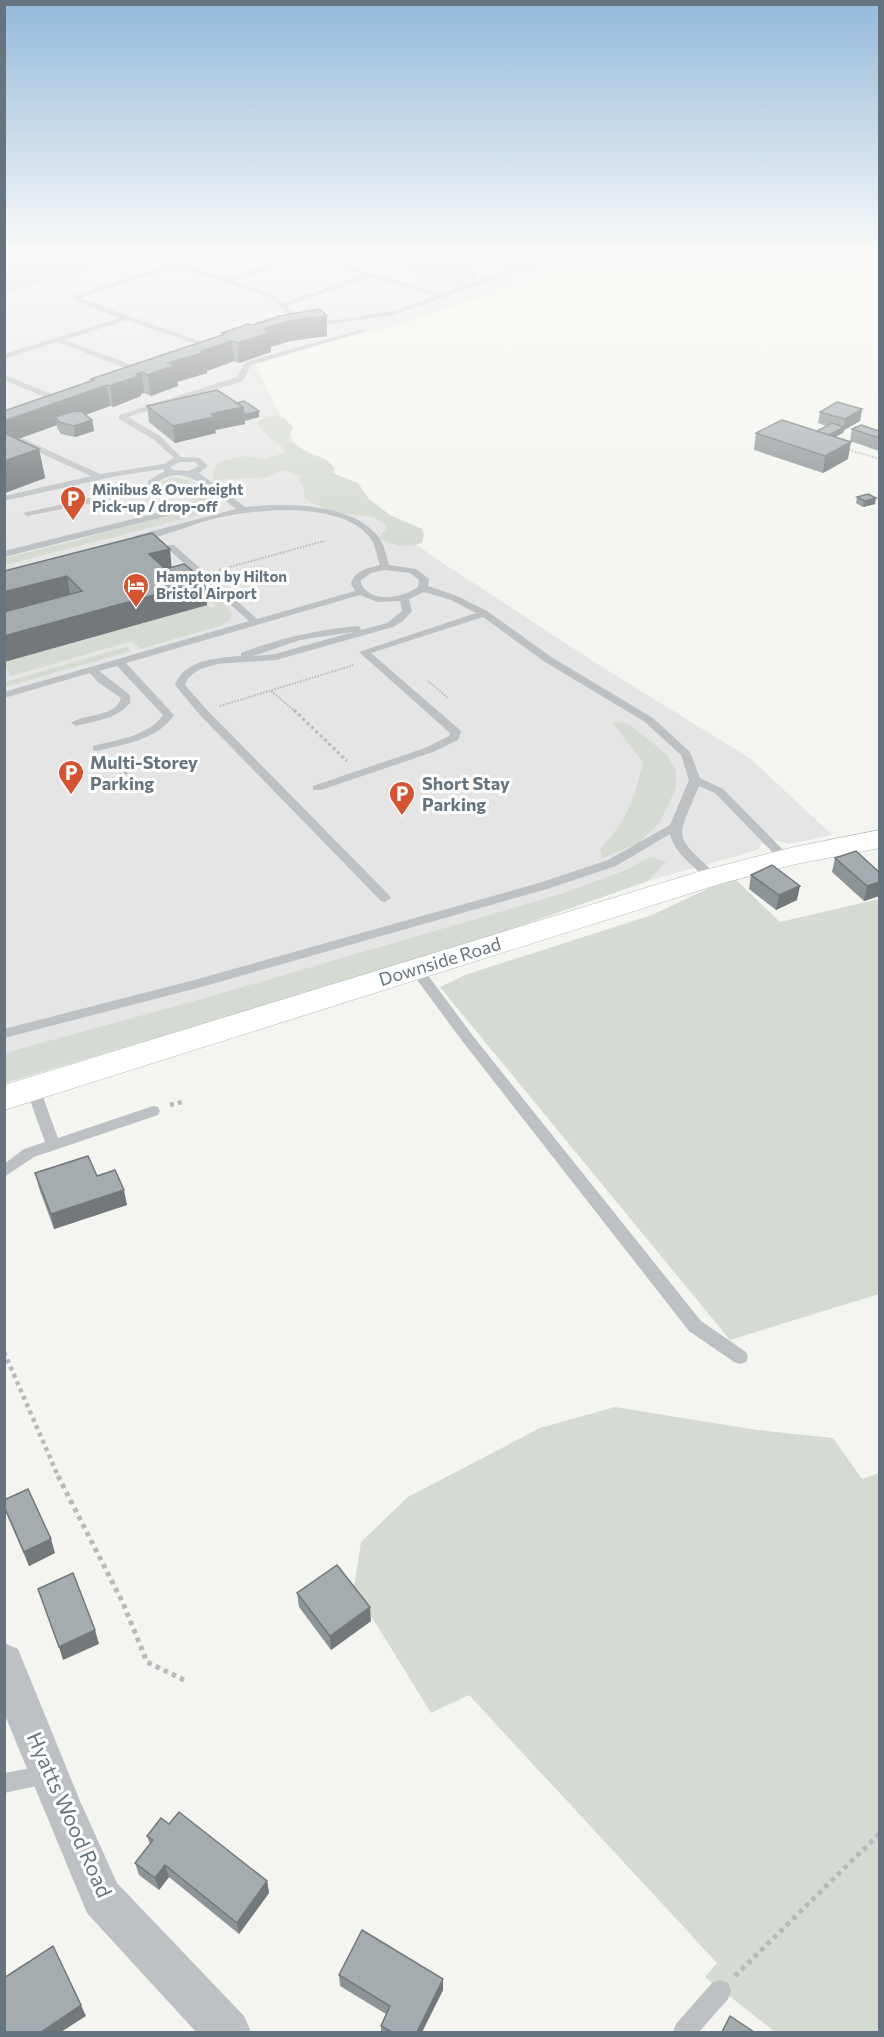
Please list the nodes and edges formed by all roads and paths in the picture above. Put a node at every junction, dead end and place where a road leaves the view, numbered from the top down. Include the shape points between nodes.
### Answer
1 (33, 348) edge
2 (80, 348) edge
3 (303, 348) edge
4 (213, 349) edge
5 (198, 354) edge
6 (4, 357) edge
7 (156, 369) edge
8 (145, 373) junction
9 (4, 377) edge
10 (134, 377) edge
11 (74, 399) edge
12 (64, 402) junction
13 (54, 406) edge
14 (18, 439) edge
15 (838, 447) edge
16 (179, 459) junction
17 (879, 459) edge
18 (167, 469) junction
19 (193, 473) junction
20 (99, 477) junction
21 (151, 483) dead end
22 (4, 499) edge
23 (95, 500) dead end
24 (155, 504) dead end
25 (243, 510) junction
26 (27, 513) dead end
27 (130, 540) edge
28 (324, 541) dead end
29 (171, 547) edge
30 (4, 554) edge
31 (385, 567) junction
32 (202, 574) junction
33 (423, 588) junction
34 (361, 592) junction
35 (404, 598) junction
36 (484, 613) junction
37 (255, 622) junction
38 (390, 625) junction
39 (238, 658) junction
40 (373, 659) junction
41 (119, 662) junction
42 (93, 670) junction
43 (420, 675) dead end
44 (271, 691) junction
45 (4, 695) edge
46 (448, 698) dead end
47 (203, 711) junction
48 (76, 723) dead end
49 (97, 748) dead end
50 (361, 774) junction
51 (695, 780) junction
52 (317, 789) dead end
53 (676, 826) junction
54 (879, 839) edge
55 (785, 858) junction
56 (712, 877) junction
57 (385, 898) dead end
58 (416, 969) junction
59 (4, 1034) edge
60 (19, 1093) edge
61 (153, 1111) dead end
62 (53, 1144) junction
63 (4, 1172) edge
64 (4, 1352) edge
65 (740, 1357) dead end
66 (4, 1662) edge
67 (184, 1680) dead end
68 (50, 1775) junction
69 (4, 1783) edge
70 (879, 1833) edge
71 (720, 1991) joint
72 (228, 2032) edge
73 (684, 2032) edge

1 - 6 lane
2 - 8 lane
3 - 16 lane via 248,364 240,379 122,417 157,438
4 - 5 lane
7 - 8 lane
8 - 10 lane
9 - 12 lane
11 - 12 lane
12 - 13 lane
14 - 20 lane
15 - 17 path
16 - 18 lane
16 - 19 lane via 203,464 202,469
18 - 19 lane
18 - 20 lane
18 - 21 lane
19 - 25 lane
20 - 22 lane
23 - 26 lane
24 - 30 lane via 167,504 171,509 164,514
25 - 27 lane
25 - 31 lane via 298,509 345,518 374,538
28 - 32 path
29 - 32 lane
31 - 33 lane via 413,571 424,579
31 - 34 lane via 357,579
32 - 37 lane
33 - 35 lane
33 - 36 lane
34 - 35 lane via 385,600
34 - 37 lane
35 - 38 lane via 407,611
36 - 40 lane via 364,652
36 - 51 lane via 549,660 649,720 686,754
37 - 41 lane
38 - 39 lane via 333,631 265,646
38 - 39 lane via 344,639 332,637 260,657
39 - 47 lane via 194,668 183,677 180,685
40 - 44 path
40 - 50 lane via 456,732 445,744
41 - 42 lane
41 - 49 lane via 169,715 161,726 149,732
42 - 45 lane
42 - 48 lane via 126,697 126,702 122,708
43 - 46 path
44 - 47 path
44 - 50 path
47 - 57 lane
50 - 52 lane
51 - 53 lane
51 - 55 lane via 719,791
53 - 56 lane via 676,838
53 - 59 lane via 612,862 543,886
54 - 55 street, Downside Road
55 - 56 street, Downside Road
56 - 58 street, Downside Road
58 - 60 street, Downside Road
58 - 65 lane via 695,1326
60 - 62 lane
61 - 62 lane
62 - 63 lane via 29,1153
64 - 67 path via 53,1467 123,1603 147,1662
66 - 68 street, Hyatts Wood Road
68 - 69 lane
68 - 72 street, Hyatts Wood Road via 102,1898
70 - 71 path
71 - 73 lane

